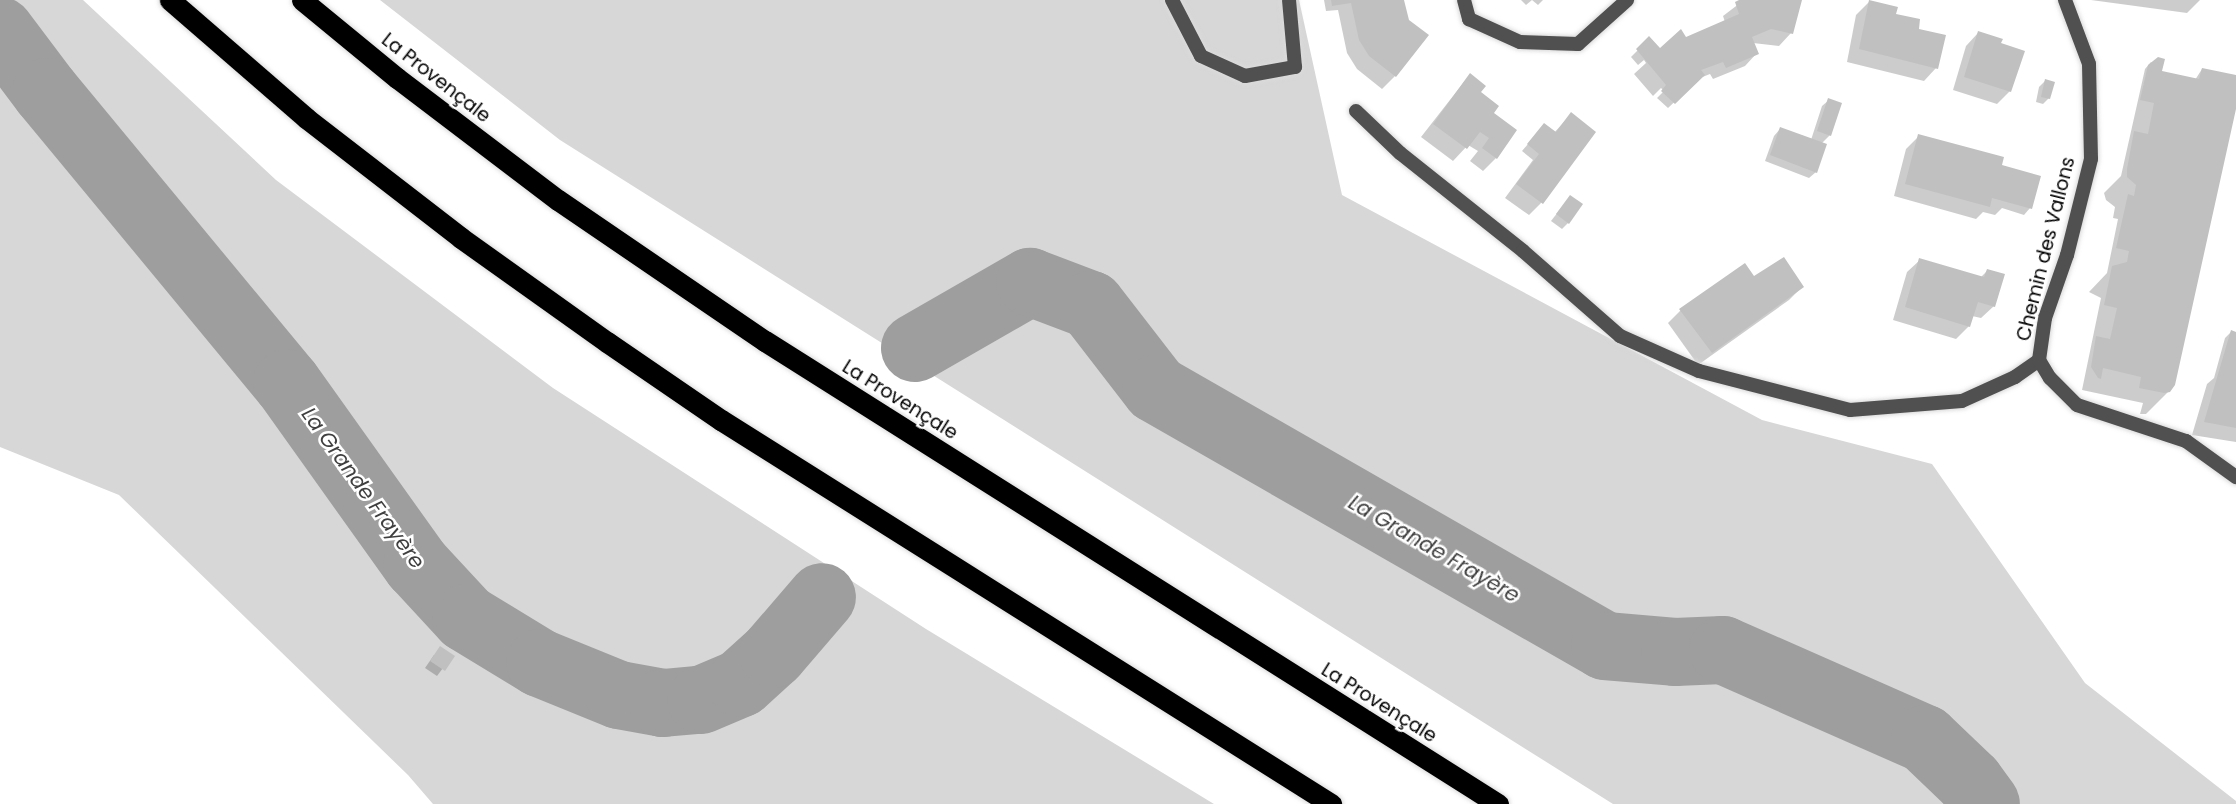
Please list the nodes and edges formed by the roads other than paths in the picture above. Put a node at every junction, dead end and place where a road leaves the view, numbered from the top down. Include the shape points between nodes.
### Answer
1 (170, 0) edge
2 (302, 0) edge
3 (1172, 0) edge
4 (1290, 0) edge
5 (1464, 0) edge
6 (1627, 0) edge
7 (2065, 0) edge
8 (1356, 111) dead end
9 (2039, 360) junction
10 (2236, 477) edge
11 (1331, 804) edge
12 (1498, 804) edge

1 - 11 highway via 306,118 461,238 607,342 721,420
2 - 12 highway, La Provençale via 558,200 765,341
3 - 4 street via 1200,56 1245,76 1295,67
5 - 6 street via 1469,19 1520,42 1578,44
7 - 9 street, Chemin des Vallons via 2089,64 2091,159 2067,255 2045,318
8 - 9 street via 1399,153 1620,335 1699,372 1850,410 1962,401 2015,377
9 - 10 street, Chemin des Vallons via 2077,405 2186,441

